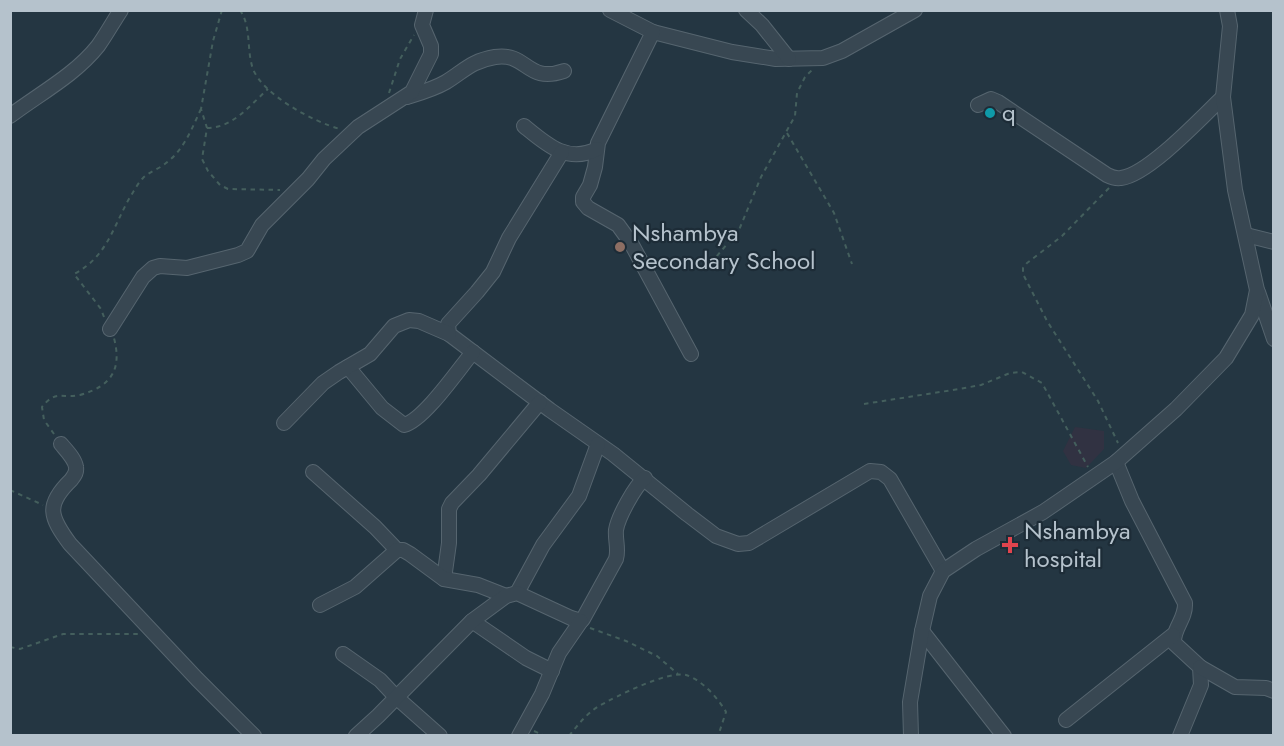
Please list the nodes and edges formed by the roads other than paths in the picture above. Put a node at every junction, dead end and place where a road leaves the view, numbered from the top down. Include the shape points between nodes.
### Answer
1 (121, 10) edge
2 (610, 10) edge
3 (746, 10) edge
4 (915, 10) edge
5 (1227, 10) edge
6 (424, 15) edge
7 (653, 32) junction
8 (789, 58) junction
9 (564, 70) dead end
10 (1223, 97) junction
11 (405, 98) junction
12 (978, 105) dead end
13 (10, 116) edge
14 (524, 126) dead end
15 (597, 149) junction
16 (562, 152) junction
17 (1246, 235) junction
18 (1274, 242) edge
19 (1257, 290) junction
20 (110, 329) road end
21 (449, 334) junction
22 (1274, 339) edge
23 (473, 352) junction
24 (691, 354) dead end
25 (348, 367) junction
26 (540, 402) junction
27 (284, 423) dead end
28 (61, 444) road end
29 (598, 444) junction
30 (1120, 458) junction
31 (313, 472) dead end
32 (645, 478) junction
33 (397, 550) junction
34 (943, 571) junction
35 (444, 579) junction
36 (512, 595) junction
37 (320, 605) dead end
38 (472, 621) junction
39 (580, 622) junction
40 (922, 631) junction
41 (1173, 635) junction
42 (343, 654) dead end
43 (1200, 667) junction
44 (552, 671) junction
45 (1274, 691) edge
46 (396, 697) junction
47 (1066, 720) dead end
48 (254, 735) edge
49 (356, 735) edge
50 (440, 735) edge
51 (519, 735) edge
52 (911, 735) edge
53 (1004, 735) edge
54 (1180, 735) edge

1 - 13 street via 83,61
2 - 7 street
3 - 8 street
4 - 8 street via 861,42 823,58
5 - 10 street via 1230,26
6 - 11 street via 423,28 432,46 431,54 412,93
7 - 8 street via 732,52
7 - 15 street
9 - 11 street via 538,74 511,57 495,57 469,65 438,86
10 - 12 street via 1161,155 1119,178 1099,170 998,102 991,99
10 - 17 street via 1235,190
11 - 20 street via 358,127 324,159 262,225 247,250 187,268 153,268
14 - 16 street
15 - 16 street via 580,155
15 - 24 street via 583,202 618,225 631,243
16 - 21 street via 509,238 493,272 448,324
17 - 18 street
17 - 19 street
19 - 22 street
19 - 30 street via 1252,315 1226,358
21 - 23 street
21 - 25 street via 419,321 402,322 370,354
23 - 25 street via 429,406 404,425 382,408
23 - 26 street
25 - 27 street via 323,383
26 - 29 street
26 - 35 street via 452,503
28 - 48 street via 77,470 51,508 53,519 70,544
29 - 32 street
29 - 36 street via 579,496
30 - 34 street via 1042,512
30 - 41 street via 1132,501 1185,603 1183,618
31 - 33 street
32 - 34 street via 709,530 738,544 749,543 870,471 881,472 890,479
32 - 39 street via 618,523 616,559
33 - 35 street via 410,554
33 - 37 street via 355,587
34 - 40 street via 930,596
35 - 36 street
36 - 38 street
36 - 39 street
38 - 44 street
38 - 46 street
39 - 44 street
40 - 52 street via 910,702
40 - 53 street
41 - 43 street via 1178,648
41 - 47 street
42 - 46 street via 380,680
43 - 45 street via 1235,687
43 - 54 street via 1201,685
44 - 51 street
46 - 49 street
46 - 50 street

